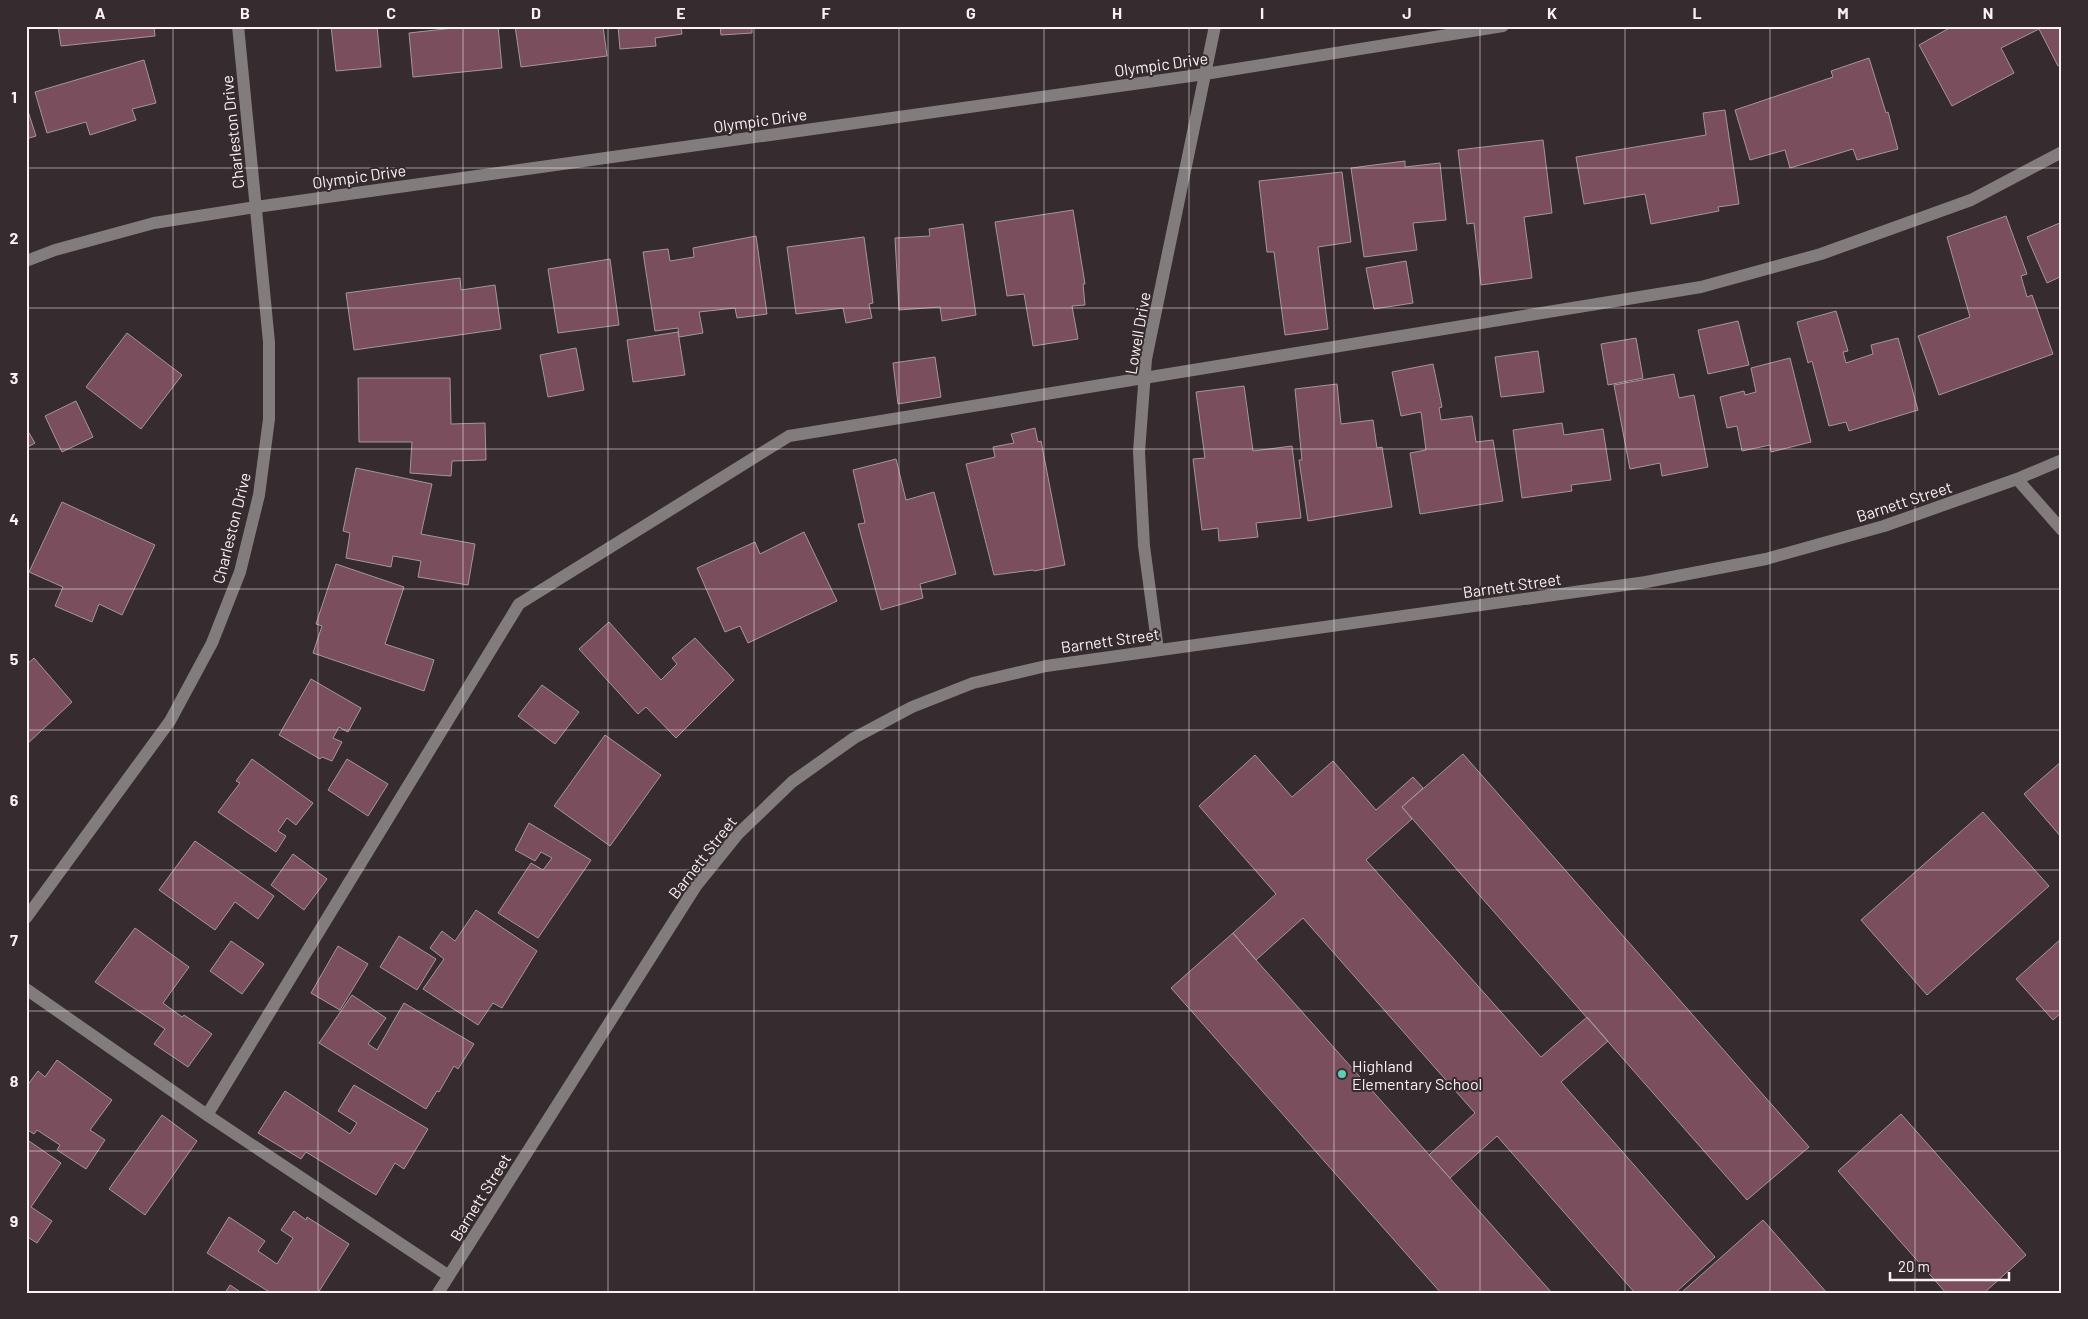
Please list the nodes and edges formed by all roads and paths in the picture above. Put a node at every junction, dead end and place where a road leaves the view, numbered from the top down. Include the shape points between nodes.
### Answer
1 (238, 26) edge
2 (1215, 26) edge
3 (1503, 26) edge
4 (1204, 74) junction
5 (2062, 152) edge
6 (256, 207) junction
7 (26, 261) edge
8 (1145, 379) junction
9 (2062, 460) edge
10 (2017, 479) junction
11 (2062, 530) edge
12 (1158, 650) junction
13 (26, 918) edge
14 (26, 989) edge
15 (207, 1114) junction
16 (449, 1276) junction
17 (438, 1293) edge

1 - 6 street, Charleston Drive
2 - 4 street, Lowell Drive
3 - 4 street, Olympic Drive
4 - 6 street, Olympic Drive
4 - 8 street, Lowell Drive via 1146,359
5 - 8 street via 1971,200 1821,254 1701,287
6 - 7 street, Olympic Drive via 154,223 54,250
6 - 13 street, Charleston Drive via 269,342 269,419 259,495 240,572 212,643 170,721
8 - 12 street, Lowell Drive via 1141,490 1144,546
8 - 15 street via 789,436 519,604
9 - 10 street, Barnett Street
10 - 11 street
10 - 12 street, Barnett Street via 1884,526 1766,558 1646,582
12 - 16 street, Barnett Street via 1046,666 973,684 912,707 862,734 792,782 738,834 696,886
14 - 15 street
15 - 16 street
16 - 17 street, Barnett Street

